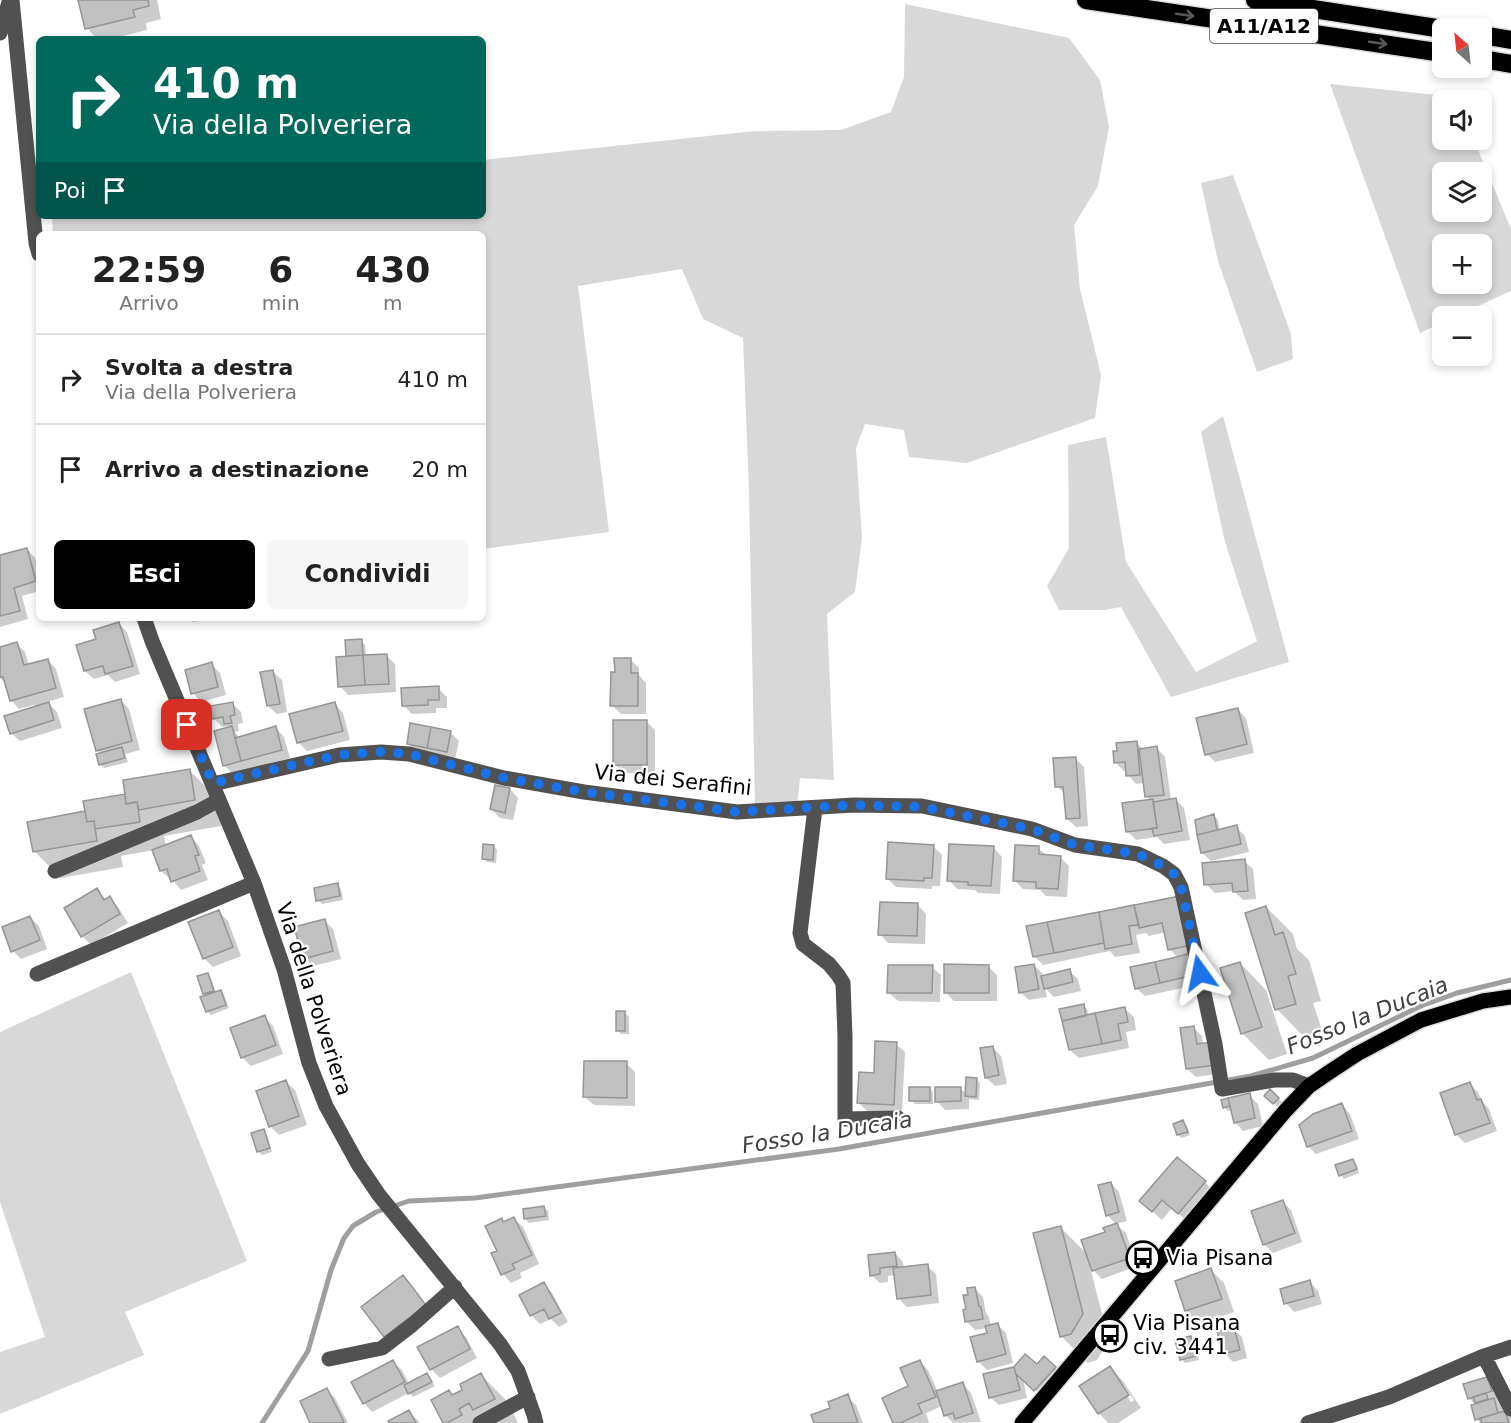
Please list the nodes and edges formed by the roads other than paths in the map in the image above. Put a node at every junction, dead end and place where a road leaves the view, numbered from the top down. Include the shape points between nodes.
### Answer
1 (10, 0) edge
2 (1086, 0) edge
3 (1255, 0) edge
4 (1432, 27) edge
5 (0, 33) edge
6 (1492, 37) edge
7 (1511, 40) edge
8 (1432, 51) edge
9 (1492, 61) edge
10 (1511, 64) edge
11 (36, 243) edge
12 (145, 621) edge
13 (213, 783) junction
14 (219, 800) junction
15 (815, 808) junction
16 (55, 872) dead end
17 (254, 884) junction
18 (37, 974) dead end
19 (1511, 997) edge
20 (1309, 1086) junction
21 (897, 1118) dead end
22 (455, 1287) junction
23 (1511, 1347) edge
24 (1484, 1356) junction
25 (329, 1359) dead end
26 (528, 1397) junction
27 (1511, 1408) edge
28 (480, 1423) edge
29 (536, 1423) edge
30 (1022, 1423) edge
31 (1308, 1423) edge

1 - 5 street
1 - 11 street
2 -> 8 highway, A11/A12
3 - 4 highway, A11/A12
6 - 7 highway
9 - 10 highway
12 - 13 street, Via della Polveriera
13 - 14 street, Via della Polveriera
13 - 15 street, Via dei Serafini via 339,755 381,752 409,754 504,778 584,792 737,812
14 - 16 street
14 - 17 street, Via della Polveriera
15 - 20 street, Via dei Serafini via 922,807 1032,829 1075,845 1138,854 1163,866 1174,874 1181,887 1222,1089 1274,1080 1293,1080
15 - 21 street via 800,933 803,944 829,964 843,983 845,1119
17 - 18 street
17 - 22 street, Via della Polveriera via 326,1106 382,1199
19 - 20 main road via 1483,1001 1421,1020 1357,1054
20 - 30 main road
22 - 25 street via 382,1348
22 - 26 street, Via della Polveriera via 518,1371
23 - 24 street
24 - 27 street
24 - 31 street via 1389,1397
26 - 28 street
26 - 29 street, Via della Polveriera

